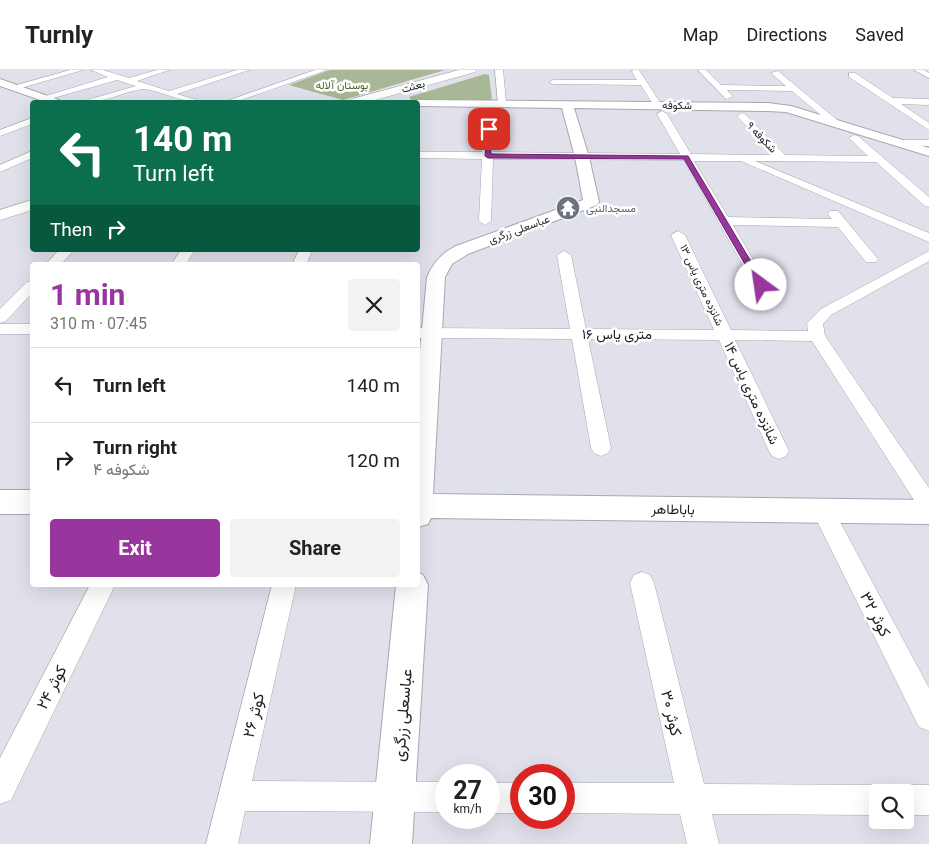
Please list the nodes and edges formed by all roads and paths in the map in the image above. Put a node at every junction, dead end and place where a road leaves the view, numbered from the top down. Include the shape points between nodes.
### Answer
1 (79, 70) edge
2 (95, 70) edge
3 (166, 70) edge
4 (245, 70) edge
5 (323, 70) edge
6 (471, 70) edge
7 (492, 70) edge
8 (499, 70) edge
9 (635, 70) edge
10 (702, 70) edge
11 (918, 70) edge
12 (61, 72) edge
13 (775, 73) dead end
14 (852, 75) dead end
15 (929, 76) edge
16 (117, 77) junction
17 (128, 81) junction
18 (552, 82) dead end
19 (643, 82) junction
20 (0, 86) edge
21 (144, 86) junction
22 (719, 87) junction
23 (16, 88) junction
24 (794, 89) junction
25 (168, 97) junction
26 (43, 98) junction
27 (730, 98) dead end
28 (49, 100) edge
29 (97, 100) edge
30 (184, 100) edge
31 (234, 100) edge
32 (363, 100) edge
33 (386, 100) edge
34 (891, 102) junction
35 (929, 102) edge
36 (420, 103) edge
37 (502, 103) junction
38 (567, 104) junction
39 (659, 109) junction
40 (489, 115) dead end
41 (742, 116) dead end
42 (30, 122) edge
43 (837, 124) junction
44 (929, 127) edge
45 (0, 133) edge
46 (854, 138) dead end
47 (898, 143) junction
48 (929, 143) edge
49 (929, 152) edge
50 (30, 155) edge
51 (420, 155) edge
52 (488, 156) junction
53 (582, 157) junction
54 (686, 157) junction
55 (737, 158) junction
56 (782, 158) junction
57 (878, 159) junction
58 (0, 169) edge
59 (30, 197) edge
60 (929, 203) edge
61 (0, 206) edge
62 (30, 206) edge
63 (831, 210) dead end
64 (0, 215) edge
65 (723, 221) junction
66 (485, 222) dead end
67 (842, 223) junction
68 (678, 235) dead end
69 (929, 238) edge
70 (65, 252) edge
71 (929, 255) edge
72 (564, 256) dead end
73 (871, 259) dead end
74 (55, 262) edge
75 (761, 285) dead end
76 (30, 287) edge
77 (0, 318) edge
78 (0, 329) edge
79 (30, 330) edge
80 (425, 333) edge
81 (579, 334) junction
82 (725, 335) junction
83 (817, 336) junction
84 (601, 448) dead end
85 (779, 451) dead end
86 (420, 457) edge
87 (0, 502) edge
88 (30, 502) edge
89 (929, 505) edge
90 (420, 506) edge
91 (823, 511) junction
92 (929, 512) edge
93 (642, 583) dead end
94 (102, 587) edge
95 (284, 587) edge
96 (412, 587) edge
97 (929, 717) edge
98 (0, 789) edge
99 (233, 796) junction
100 (395, 797) junction
101 (435, 797) edge
102 (575, 798) edge
103 (692, 798) junction
104 (869, 800) edge
105 (914, 800) edge
106 (929, 800) edge
107 (222, 844) edge
108 (391, 844) edge
109 (703, 844) edge

1 - 12 street
2 - 16 street
3 - 17 street
4 - 25 street
5 - 31 street
6 - 32 main road, بعثت
7 - 33 main road, بعثت
8 - 37 street
9 - 19 street
10 - 22 street
11 - 15 street
12 - 23 street
13 - 24 street
14 - 34 street
16 - 17 street
16 - 26 street
17 - 21 street
18 - 19 street
19 - 39 street
20 - 23 street
21 - 25 street
21 - 29 street
22 - 24 street
22 - 27 street
23 - 26 street
24 - 43 street
25 - 30 street
26 - 28 street
34 - 35 street
34 - 44 street
36 - 37 street, شکوفه
37 - 38 street, شکوفه
38 - 39 street, شکوفه
38 - 53 street
39 - 43 street, شکوفه via 768,107
39 - 54 street
40 - 52 street
41 - 56 street, شکوفه ۹
42 - 45 street
43 - 47 street, شکوفه
46 - 57 street
47 - 48 street
47 - 49 street, شکوفه
50 - 58 street
51 - 52 street
52 - 53 street
52 - 66 street
53 - 54 street
53 - 80 street, عباسعلی زرگری via 591,202 449,256 441,264 436,277
54 - 55 street
54 - 65 street
55 - 56 street
55 - 69 street
56 - 57 street
57 - 60 street
59 - 61 main road
62 - 64 main road
63 - 67 street
65 - 67 street
65 - 75 street
67 - 73 street
68 - 82 street, شانزده متری یاس ۱۳
70 - 74 street
71 - 83 street via 826,312 815,323
72 - 81 street
76 - 77 street
78 - 79 street
80 - 81 street, ۱۶ متری یاس
80 - 86 street
81 - 82 street, ۱۶ متری یاس
81 - 84 street
82 - 83 street, ۱۶ متری یاس
82 - 85 street, شانزده متری یاس ۱۴
83 - 89 street
87 - 88 street
90 - 91 street, باباطاهر
91 - 92 street, باباطاهر
91 - 97 street, کوثر ۳۲
93 - 103 street, کوثر ۳۰
94 - 98 street, کوثر ۲۴
95 - 99 street, کوثر ۲۶
96 - 100 street, عباسعلی زرگری
99 - 100 street
99 - 107 street, کوثر ۲۶
100 - 101 street
100 - 108 street, عباسعلی زرگری
102 - 103 street
103 - 104 street
103 - 109 street, کوثر ۳۰
105 - 106 street

